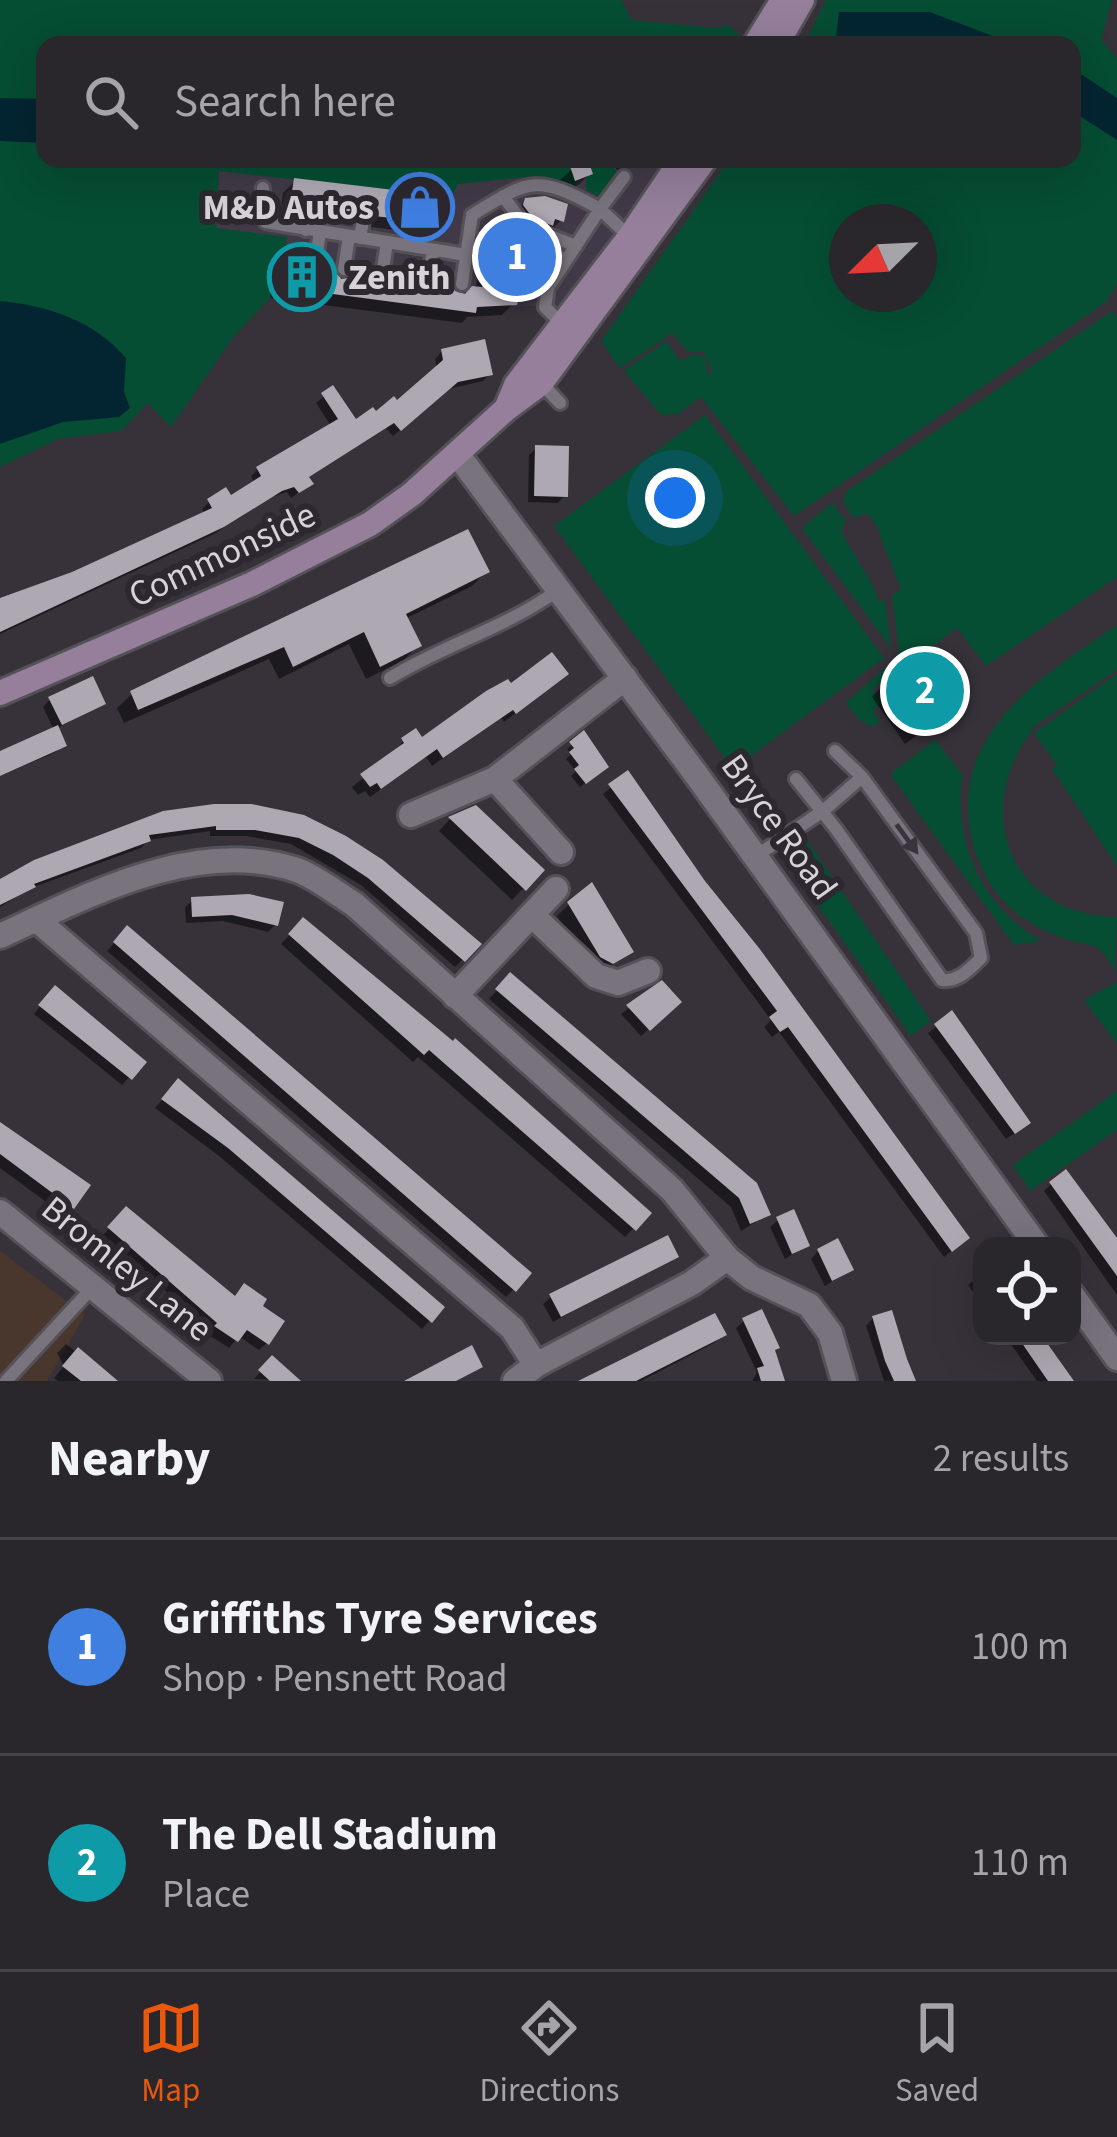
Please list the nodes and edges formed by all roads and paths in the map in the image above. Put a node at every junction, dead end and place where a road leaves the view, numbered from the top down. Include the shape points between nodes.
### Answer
1 (783, 0) edge
2 (802, 0) edge
3 (761, 36) edge
4 (781, 36) edge
5 (677, 168) edge
6 (698, 168) edge
7 (624, 177) dead end
8 (262, 188) dead end
9 (503, 196) junction
10 (309, 207) dead end
11 (599, 209) junction
12 (364, 214) dead end
13 (420, 221) dead end
14 (313, 231) junction
15 (355, 237) junction
16 (387, 242) junction
17 (576, 246) junction
18 (633, 246) junction
19 (416, 247) junction
20 (433, 250) junction
21 (466, 255) junction
22 (544, 257) dead end
23 (315, 265) dead end
24 (562, 266) junction
25 (344, 269) dead end
26 (382, 274) dead end
27 (428, 280) dead end
28 (462, 284) dead end
29 (594, 312) junction
30 (563, 326) junction
31 (542, 383) junction
32 (560, 403) dead end
33 (506, 409) junction
34 (458, 455) junction
35 (559, 589) junction
36 (390, 678) dead end
37 (625, 678) junction
38 (0, 693) edge
39 (835, 751) dead end
40 (862, 777) junction
41 (796, 778) dead end
42 (495, 779) junction
43 (823, 812) junction
44 (411, 815) dead end
45 (561, 852) dead end
46 (756, 856) junction
47 (556, 889) dead end
48 (532, 915) junction
49 (37, 920) junction
50 (0, 937) edge
51 (648, 970) dead end
52 (455, 996) junction
53 (0, 1212) edge
54 (1031, 1237) edge
55 (727, 1258) junction
56 (93, 1287) junction
57 (1081, 1308) edge
58 (1117, 1358) edge
59 (525, 1373) edge
60 (6, 1381) edge
61 (209, 1381) edge
62 (844, 1381) edge

1 - 3 main road
2 - 4 main road
5 - 18 main road
6 - 18 main road
7 - 11 lane
8 - 14 lane via 266,222
9 - 11 lane via 530,183
9 - 17 lane via 525,226
9 - 21 lane via 472,215
10 - 14 lane
11 - 17 lane
11 - 18 lane
12 - 15 lane
13 - 19 lane
14 - 15 lane
14 - 23 lane
15 - 16 lane
15 - 25 lane
16 - 19 lane
16 - 26 lane
17 - 24 lane
18 - 29 main road
18 - 30 main road
19 - 20 lane
20 - 21 lane
20 - 27 lane
21 - 28 lane
22 - 24 lane
24 - 30 lane via 545,307
29 - 30 lane
29 - 31 main road
30 - 33 main road
31 - 32 lane
31 - 33 main road
33 - 34 main road, Commonside
34 - 35 street, Bryce Road
34 - 38 main road, Commonside via 334,543
35 - 36 lane via 512,621
35 - 37 street, Bryce Road
37 - 42 street
37 - 46 street, Bryce Road
39 - 40 lane
40 - 43 lane
40 -> 43 lane via 976,933 981,958 970,970 942,980
41 - 43 lane
42 - 44 street
42 - 45 street
43 - 46 lane
46 - 54 street, Bryce Road
47 - 48 street
48 - 51 street via 596,976 618,983
48 - 52 street
49 - 50 street
49 - 52 street via 194,863 280,867 354,904
49 - 59 street via 512,1328
52 - 55 street via 672,1190
53 - 56 street, Bromley Lane
55 - 59 street
55 - 62 street via 822,1319
56 - 60 lane
56 - 61 street, Bromley Lane
57 - 58 street

